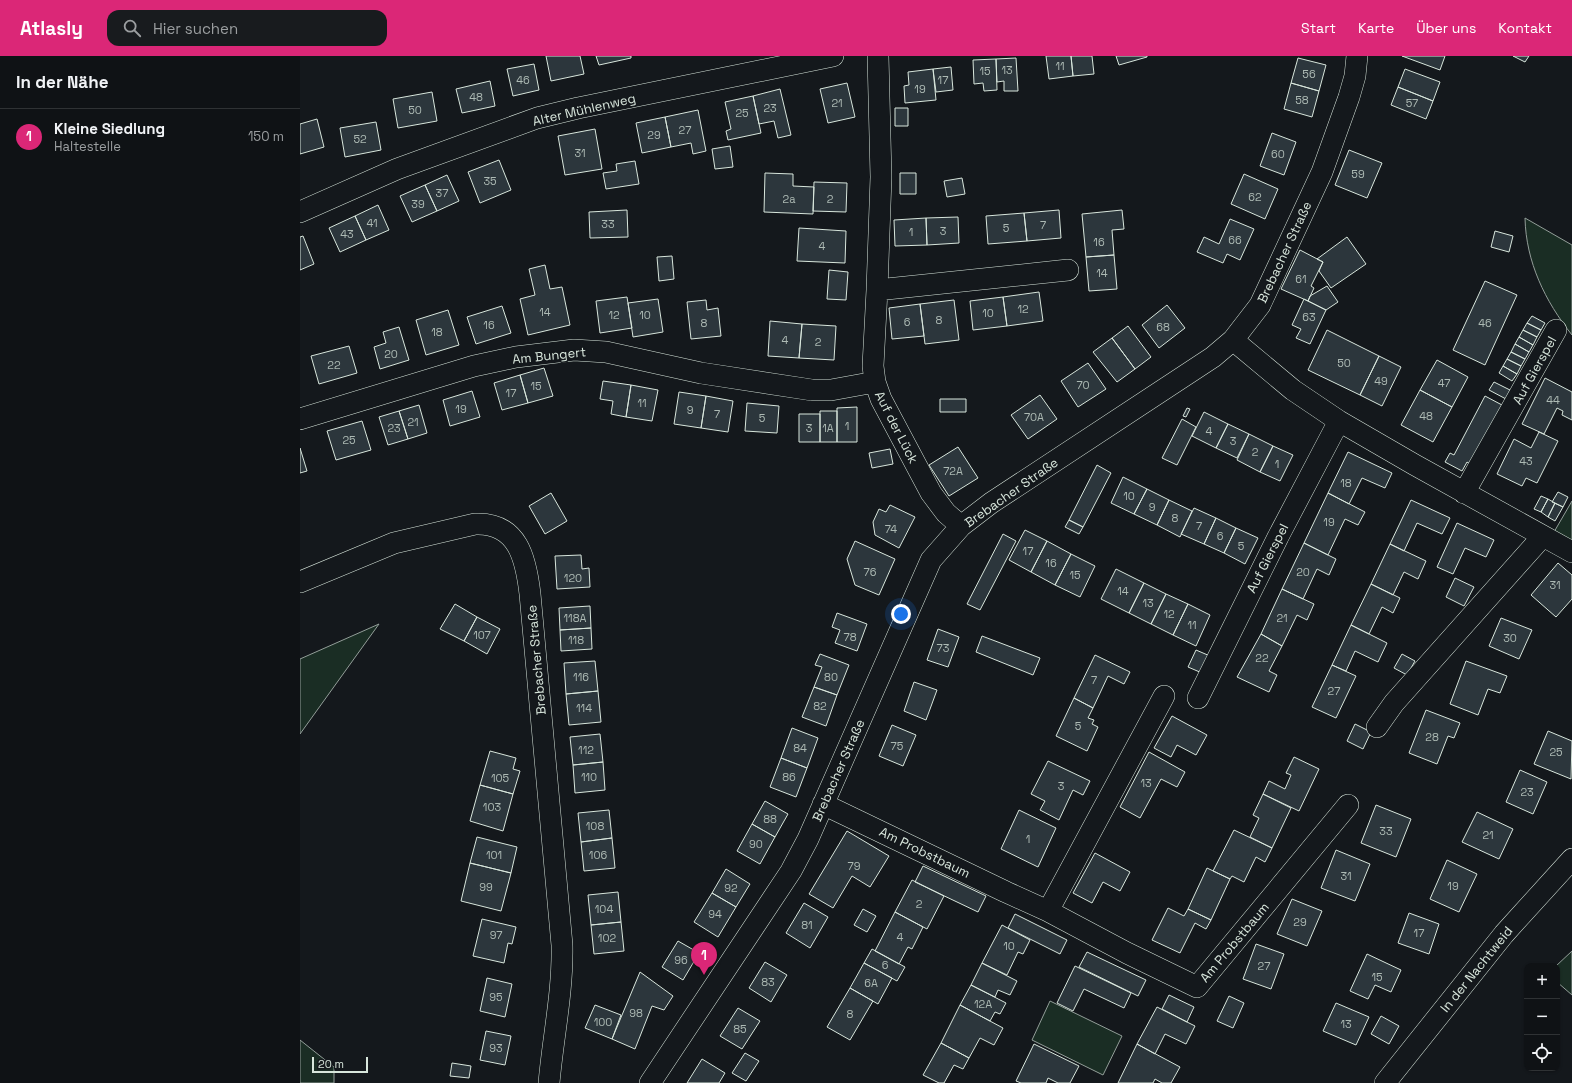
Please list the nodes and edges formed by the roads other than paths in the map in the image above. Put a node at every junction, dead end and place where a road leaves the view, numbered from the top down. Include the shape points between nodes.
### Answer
1 (833, 56) edge
2 (878, 56) edge
3 (1357, 56) edge
4 (300, 212) edge
5 (1068, 270) dead end
6 (878, 290) junction
7 (1556, 330) dead end
8 (1233, 340) junction
9 (875, 382) junction
10 (300, 419) edge
11 (1339, 421) junction
12 (1464, 493) junction
13 (961, 526) junction
14 (1543, 536) junction
15 (1572, 552) edge
16 (300, 582) edge
17 (1164, 696) dead end
18 (1198, 698) dead end
19 (1377, 727) dead end
20 (823, 804) junction
21 (1348, 805) dead end
22 (1572, 859) edge
23 (1048, 910) junction
24 (549, 1083) edge
25 (650, 1083) edge
26 (1385, 1083) edge

1 - 4 street, Alter Mühlenweg via 537,118 397,169
2 - 6 street, Auf der Lück via 881,176
3 - 8 street, Brebacher Straße via 1349,98 1322,172 1260,305
5 - 6 street
6 - 9 street, Auf der Lück via 873,366
7 - 12 street, Auf Gierspel
8 - 11 street via 1293,390
8 - 13 street, Brebacher Straße via 1213,357 991,503
9 - 10 street, Am Bungert via 831,390 812,390 701,373 606,352 574,350 516,357 474,366
9 - 13 street, Auf der Lück via 880,399 931,493 946,513
11 - 12 street
11 - 18 street, Auf Gierspel
12 - 14 street
13 - 20 street, Brebacher Straße via 931,560
14 - 15 street
14 - 19 street via 1394,703
16 - 24 street, Brebacher Straße via 394,543 475,524 490,525 505,532 515,541 522,554 530,594 560,920 561,987
17 - 23 street
20 - 23 street, Am Probstbaum
20 - 25 street, Brebacher Straße via 791,871
21 - 23 street, Am Probstbaum via 1197,987
22 - 26 street, In der Nachtweid via 1504,934

